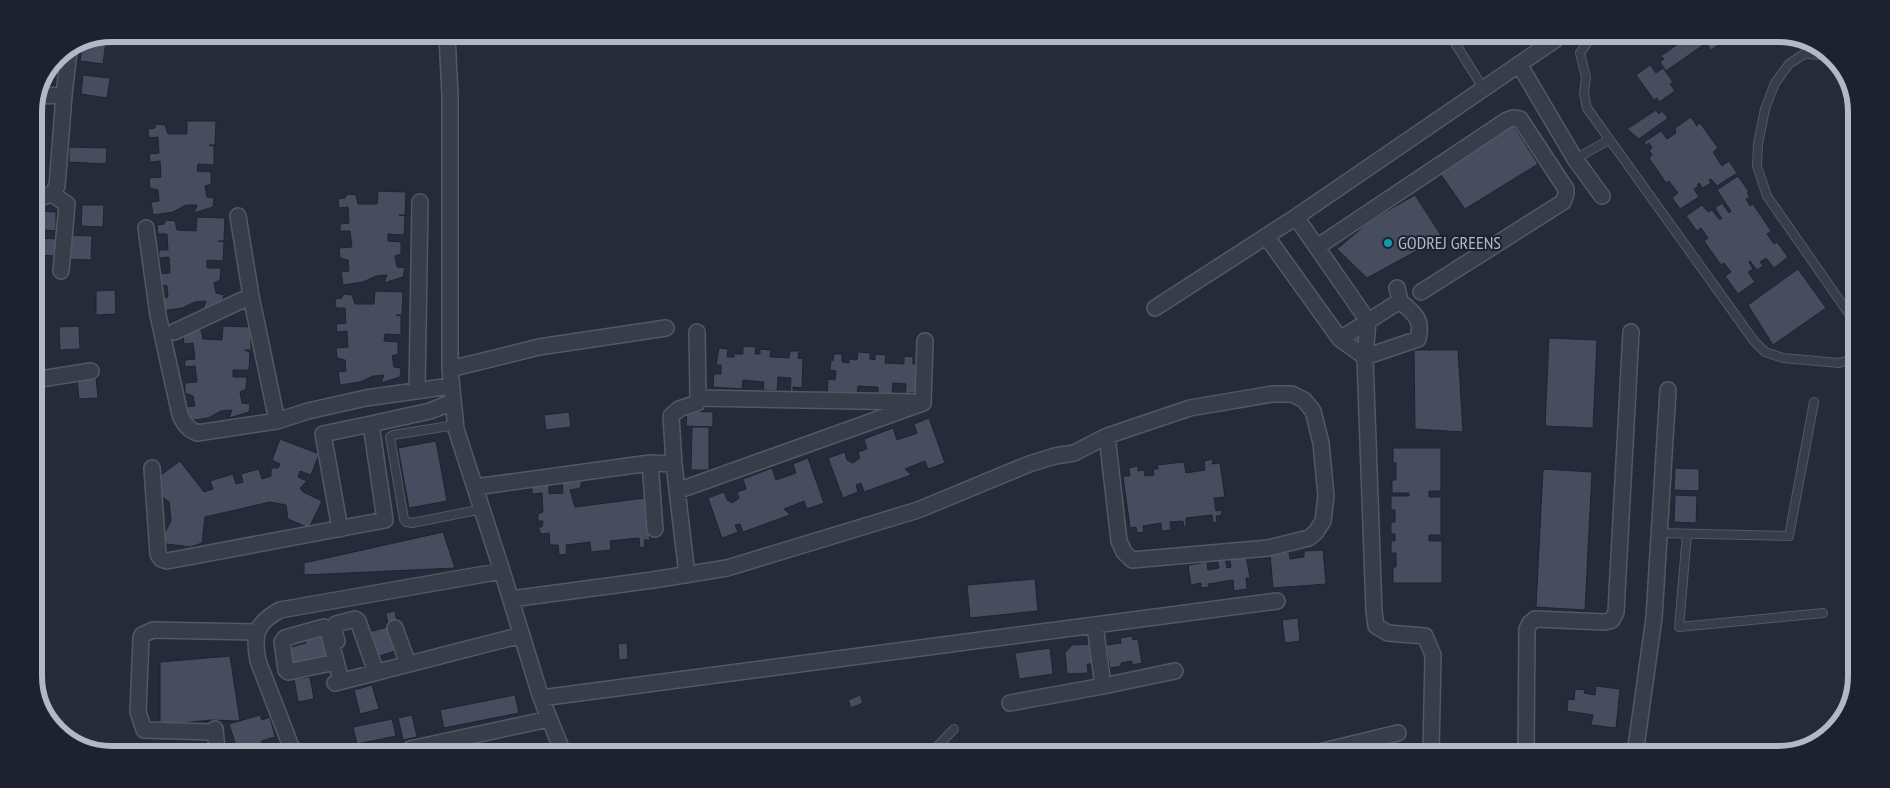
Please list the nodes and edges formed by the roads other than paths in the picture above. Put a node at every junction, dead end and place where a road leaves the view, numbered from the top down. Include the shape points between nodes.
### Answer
1 (447, 43) edge
2 (1455, 43) edge
3 (1550, 43) edge
4 (1587, 43) edge
5 (1816, 55) edge
6 (69, 58) edge
7 (1519, 64) junction
8 (1483, 88) junction
9 (64, 95) junction
10 (45, 96) edge
11 (1609, 140) junction
12 (1575, 159) junction
13 (52, 194) junction
14 (1602, 196) dead end
15 (43, 197) edge
16 (420, 202) dead end
17 (238, 216) dead end
18 (1296, 216) junction
19 (146, 228) dead end
20 (1266, 236) junction
21 (1316, 247) junction
22 (61, 271) dead end
23 (1421, 292) dead end
24 (251, 296) junction
25 (1155, 308) dead end
26 (1847, 311) edge
27 (1368, 321) junction
28 (666, 328) dead end
29 (174, 332) dead end
30 (698, 332) dead end
31 (1631, 332) dead end
32 (1340, 339) junction
33 (925, 341) dead end
34 (1365, 357) junction
35 (1847, 360) edge
36 (450, 369) junction
37 (91, 371) dead end
38 (43, 379) edge
39 (451, 386) junction
40 (1668, 390) dead end
41 (417, 391) junction
42 (698, 398) junction
43 (453, 402) junction
44 (1814, 402) dead end
45 (923, 403) junction
46 (277, 421) junction
47 (371, 424) junction
48 (455, 424) junction
49 (1108, 436) junction
50 (650, 463) junction
51 (674, 464) junction
52 (152, 468) dead end
53 (475, 487) junction
54 (677, 491) junction
55 (482, 510) junction
56 (655, 529) dead end
57 (340, 530) junction
58 (1659, 533) junction
59 (1687, 534) junction
60 (502, 571) junction
61 (687, 575) junction
62 (511, 599) junction
63 (1276, 601) dead end
64 (1824, 614) dead end
65 (1095, 625) junction
66 (395, 628) dead end
67 (257, 632) junction
68 (522, 635) junction
69 (336, 662) dead end
70 (408, 664) junction
71 (376, 672) junction
72 (1175, 672) dead end
73 (342, 681) junction
74 (1103, 686) junction
75 (541, 698) junction
76 (1010, 703) dead end
77 (549, 719) junction
78 (954, 729) dead end
79 (1398, 733) dead end
80 (217, 746) edge
81 (291, 746) edge
82 (428, 746) edge
83 (560, 746) edge
84 (938, 746) edge
85 (1354, 746) edge
86 (1431, 746) edge
87 (1526, 746) edge
88 (1636, 746) edge

1 - 36 street
2 - 8 lane
3 - 7 street
4 - 11 lane via 1580,53 1586,77 1584,94 1587,108
5 - 26 lane via 1804,54 1790,64 1775,83 1765,109 1757,166 1767,196
6 - 9 street
7 - 8 street
7 - 12 street
8 - 18 street
9 - 10 street
9 - 13 street via 58,186
11 - 12 lane
11 - 35 lane via 1754,342 1765,352 1784,358 1839,363
12 - 14 street
13 - 15 street
13 - 22 street via 67,204
16 - 41 street
17 - 24 street
18 - 20 street
18 - 21 street
19 - 46 street via 158,315 184,424 197,433
20 - 25 street
20 - 32 street
21 - 23 street via 1507,120 1520,119 1566,189 1562,202
21 - 27 street
24 - 29 street
24 - 46 street
27 - 32 street
27 - 34 street
27 - 34 street via 1399,294 1421,327 1418,339
28 - 36 street via 539,347
30 - 42 street
31 - 87 street via 1616,612 1612,620 1605,622 1535,619 1530,623 1527,629
32 - 34 street
33 - 45 street
34 - 86 street via 1376,626 1388,633 1425,636 1430,646 1433,655
36 - 39 street
37 - 38 street
39 - 41 street
39 - 43 street
40 - 58 street
41 - 46 street via 366,398
42 - 45 street
42 - 51 street via 697,403 679,409 671,416
43 - 47 street via 430,411
43 - 48 street
44 - 59 lane via 1789,536
45 - 54 street
47 - 57 street via 385,520
47 - 57 street via 323,434
48 - 53 street
48 - 55 lane via 390,437 404,519 412,523
49 - 49 street via 1119,540 1132,560 1268,548 1309,538 1323,521 1326,496 1319,432 1313,410 1292,394 1272,394 1190,408
49 - 61 street via 1074,453 1029,464 918,510 727,568
50 - 51 street
50 - 53 street
50 - 56 street
51 - 54 street
52 - 57 street via 158,554 167,561
53 - 55 street
54 - 61 street
55 - 60 street
58 - 59 lane
58 - 88 street via 1654,618
59 - 64 lane via 1679,627
60 - 62 street
60 - 67 street via 280,610 261,623
61 - 62 street
62 - 68 street
63 - 65 street
65 - 74 street
65 - 75 street
66 - 70 street
67 - 80 street via 153,630 142,635 138,712 144,730 211,732 215,728
67 - 81 street via 255,647 258,661
68 - 70 street
68 - 75 street
69 - 73 street
70 - 71 street
71 - 73 street
71 - 73 street via 360,623 355,619 336,624
72 - 74 street
74 - 76 street
75 - 77 street
77 - 82 street
77 - 83 street
78 - 84 lane
79 - 85 street

